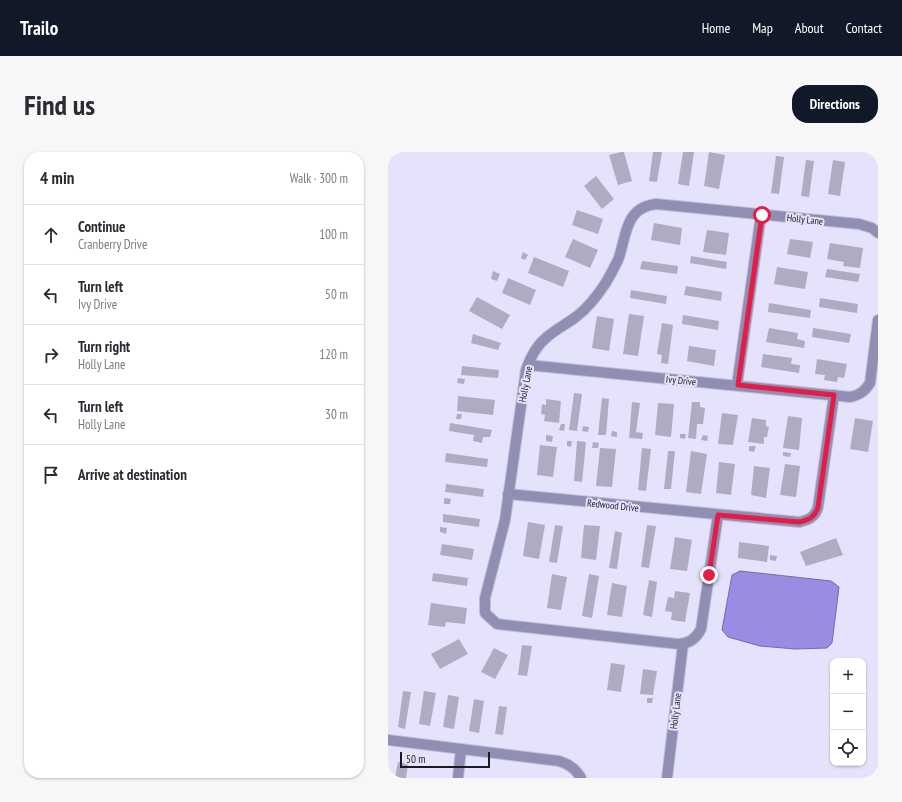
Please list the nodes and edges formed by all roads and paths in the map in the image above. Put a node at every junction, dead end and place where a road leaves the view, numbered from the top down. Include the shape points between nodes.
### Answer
1 (762, 215) junction
2 (878, 233) edge
3 (878, 320) edge
4 (528, 365) junction
5 (738, 385) junction
6 (834, 395) junction
7 (508, 494) junction
8 (718, 515) junction
9 (683, 644) junction
10 (388, 740) edge
11 (461, 749) junction
12 (458, 778) edge
13 (580, 778) edge
14 (667, 778) edge

1 - 2 street, Holly Lane via 859,224
1 - 4 street, Holly Lane via 656,204 641,208 630,220 618,260 600,292 578,315 543,340
1 - 5 street
3 - 6 street via 870,383 866,390 857,396
4 - 5 street, Ivy Drive
4 - 7 street, Holly Lane
5 - 6 street, Ivy Drive
6 - 8 street via 818,507 813,517 799,522
7 - 8 street, Redwood Drive
7 - 9 street, Holly Lane via 505,520 485,598 485,613 498,624
8 - 9 street via 701,629 694,639
9 - 14 street, Holly Lane
10 - 11 street
11 - 12 street
11 - 13 street via 559,761 570,766

